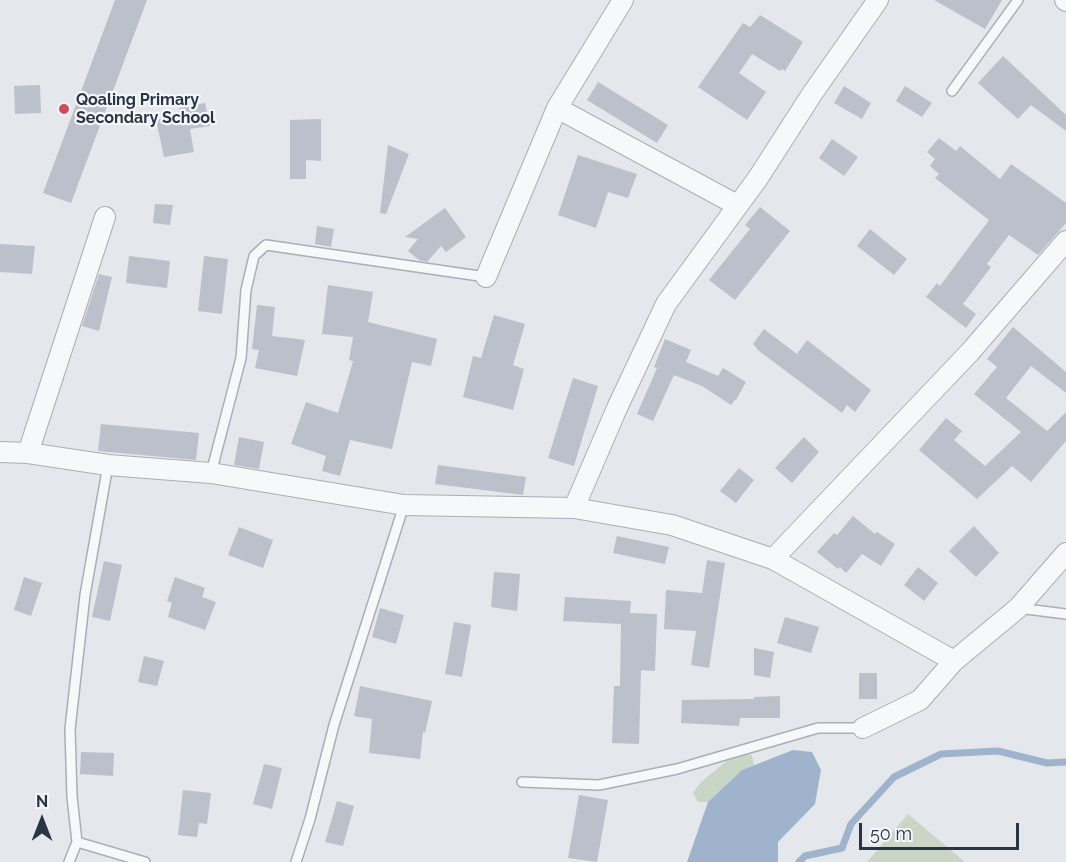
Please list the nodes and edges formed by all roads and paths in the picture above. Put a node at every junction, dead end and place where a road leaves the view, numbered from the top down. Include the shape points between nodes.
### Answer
1 (622, 0) edge
2 (878, 0) edge
3 (1018, 0) edge
4 (952, 91) dead end
5 (557, 108) junction
6 (737, 205) junction
7 (105, 217) dead end
8 (1066, 241) edge
9 (486, 277) joint
10 (0, 452) edge
11 (28, 453) junction
12 (108, 465) junction
13 (211, 473) junction
14 (404, 505) junction
15 (574, 508) junction
16 (1066, 553) edge
17 (773, 559) junction
18 (1018, 608) junction
19 (1066, 614) edge
20 (954, 661) junction
21 (863, 728) joint
22 (522, 782) dead end
23 (76, 842) junction
24 (69, 862) edge
25 (145, 862) edge
26 (296, 862) edge

1 - 5 street
2 - 6 street
3 - 4 lane
5 - 6 street
5 - 9 street
6 - 15 street via 666,304
7 - 11 street
8 - 17 street via 970,352
9 - 13 lane via 266,245 254,256 246,290 241,358
10 - 11 street
11 - 12 street
12 - 13 street
12 - 23 lane via 85,595 70,729
13 - 14 street
14 - 15 street
14 - 26 lane via 334,725
15 - 17 street via 672,525
16 - 18 street
17 - 20 street
18 - 19 lane
18 - 20 street
20 - 21 street via 920,700
21 - 22 lane via 818,728 677,769 599,785
23 - 24 lane
23 - 25 lane

